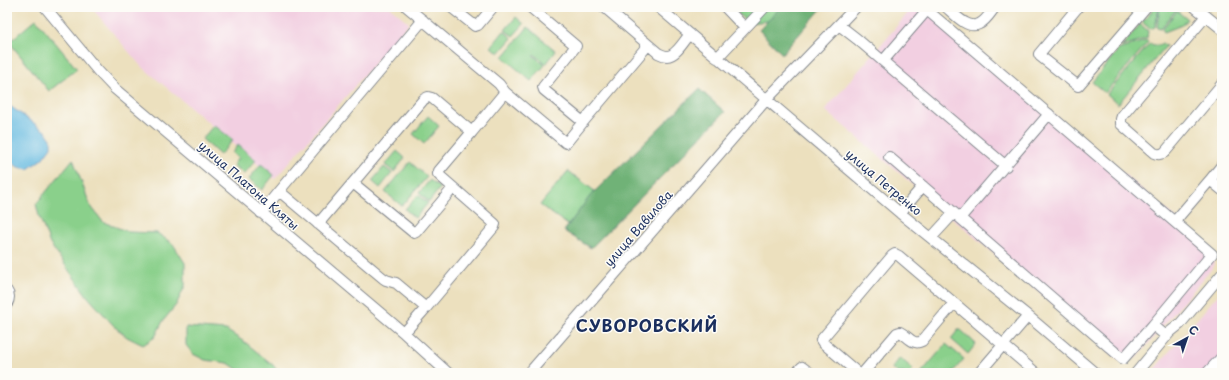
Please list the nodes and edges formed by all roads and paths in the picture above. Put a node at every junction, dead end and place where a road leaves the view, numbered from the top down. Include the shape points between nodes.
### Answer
1 (45, 7) edge
2 (408, 7) edge
3 (451, 7) edge
4 (493, 7) edge
5 (530, 7) edge
6 (604, 7) edge
7 (658, 7) edge
8 (725, 7) edge
9 (765, 7) edge
10 (856, 7) edge
11 (946, 7) edge
12 (995, 7) edge
13 (1078, 7) edge
14 (1146, 7) edge
15 (1195, 7) edge
16 (927, 9) edge
17 (1206, 16) junction
18 (423, 20) junction
19 (839, 25) junction
20 (745, 28) junction
21 (1222, 29) edge
22 (690, 34) junction
23 (648, 45) junction
24 (717, 58) junction
25 (883, 61) junction
26 (1222, 84) edge
27 (505, 92) junction
28 (766, 100) junction
29 (1049, 114) junction
30 (583, 122) junction
31 (472, 132) junction
32 (889, 157) dead end
33 (1222, 165) edge
34 (1006, 166) junction
35 (1210, 180) junction
36 (353, 183) junction
37 (923, 186) junction
38 (454, 188) junction
39 (1222, 190) edge
40 (279, 191) junction
41 (261, 213) junction
42 (900, 213) junction
43 (958, 215) junction
44 (1175, 221) junction
45 (318, 224) junction
46 (931, 238) junction
47 (1222, 274) edge
48 (7, 291) edge
49 (954, 303) junction
50 (7, 304) edge
51 (426, 308) junction
52 (1028, 316) junction
53 (1153, 325) junction
54 (404, 333) junction
55 (1166, 336) junction
56 (1003, 344) junction
57 (1222, 357) edge
58 (448, 373) edge
59 (529, 373) edge
60 (796, 373) edge
61 (810, 373) edge
62 (858, 373) edge
63 (863, 373) edge
64 (979, 373) edge
65 (1036, 373) edge
66 (1095, 373) edge
67 (1136, 373) edge
68 (1207, 373) edge

1 - 41 street, улица Платона Кляты via 115,89
2 - 18 street
3 - 4 street via 475,26
5 - 30 street via 576,46 543,87
6 - 23 street
7 - 22 street, улица Петренко
8 - 20 street
9 - 20 street
10 - 19 street, улица Вавилова
11 - 12 street via 964,22 974,26 984,21
13 - 14 street via 1039,54 1078,86
15 - 17 street
16 - 25 street
16 - 29 street
17 - 21 street
17 - 26 street via 1122,116 1121,124 1154,153 1162,154
18 - 27 street via 499,84
18 - 40 street
19 - 25 street
19 - 28 street, улица Вавилова
20 - 24 street
22 - 23 street via 675,52 667,56
22 - 24 street, улица Петренко
23 - 30 street
24 - 28 street, улица Петренко
25 - 34 street
27 - 30 street via 566,143
27 - 31 street
28 - 42 street, улица Петренко
28 - 59 street, улица Вавилова
29 - 34 street
29 - 44 street
31 - 36 street via 428,97
31 - 38 street via 438,174
32 - 37 street
33 - 35 street
34 - 43 street
35 - 39 street
35 - 44 street
36 - 38 street via 414,233
36 - 45 street
37 - 42 street
37 - 43 street
38 - 51 street via 495,224
40 - 41 street
40 - 45 street
41 - 54 street, улица Платона Кляты
42 - 46 street, улица Петренко
43 - 46 street
43 - 53 street via 1123,359
44 - 53 street via 1212,254
45 - 51 street via 383,278 396,283
46 - 52 street, улица Петренко
47 - 55 street via 1180,324
48 - 50 street
49 - 56 street
49 - 62 street via 899,256 892,256 821,340
49 - 63 street via 919,343 915,343 900,332 897,333
51 - 54 street
52 - 56 street
52 - 66 street, улица Петренко
53 - 55 street
54 - 58 street, улица Платона Кляты
55 - 67 street
56 - 64 street
56 - 65 street
57 - 68 street
60 - 61 street via 802,367

